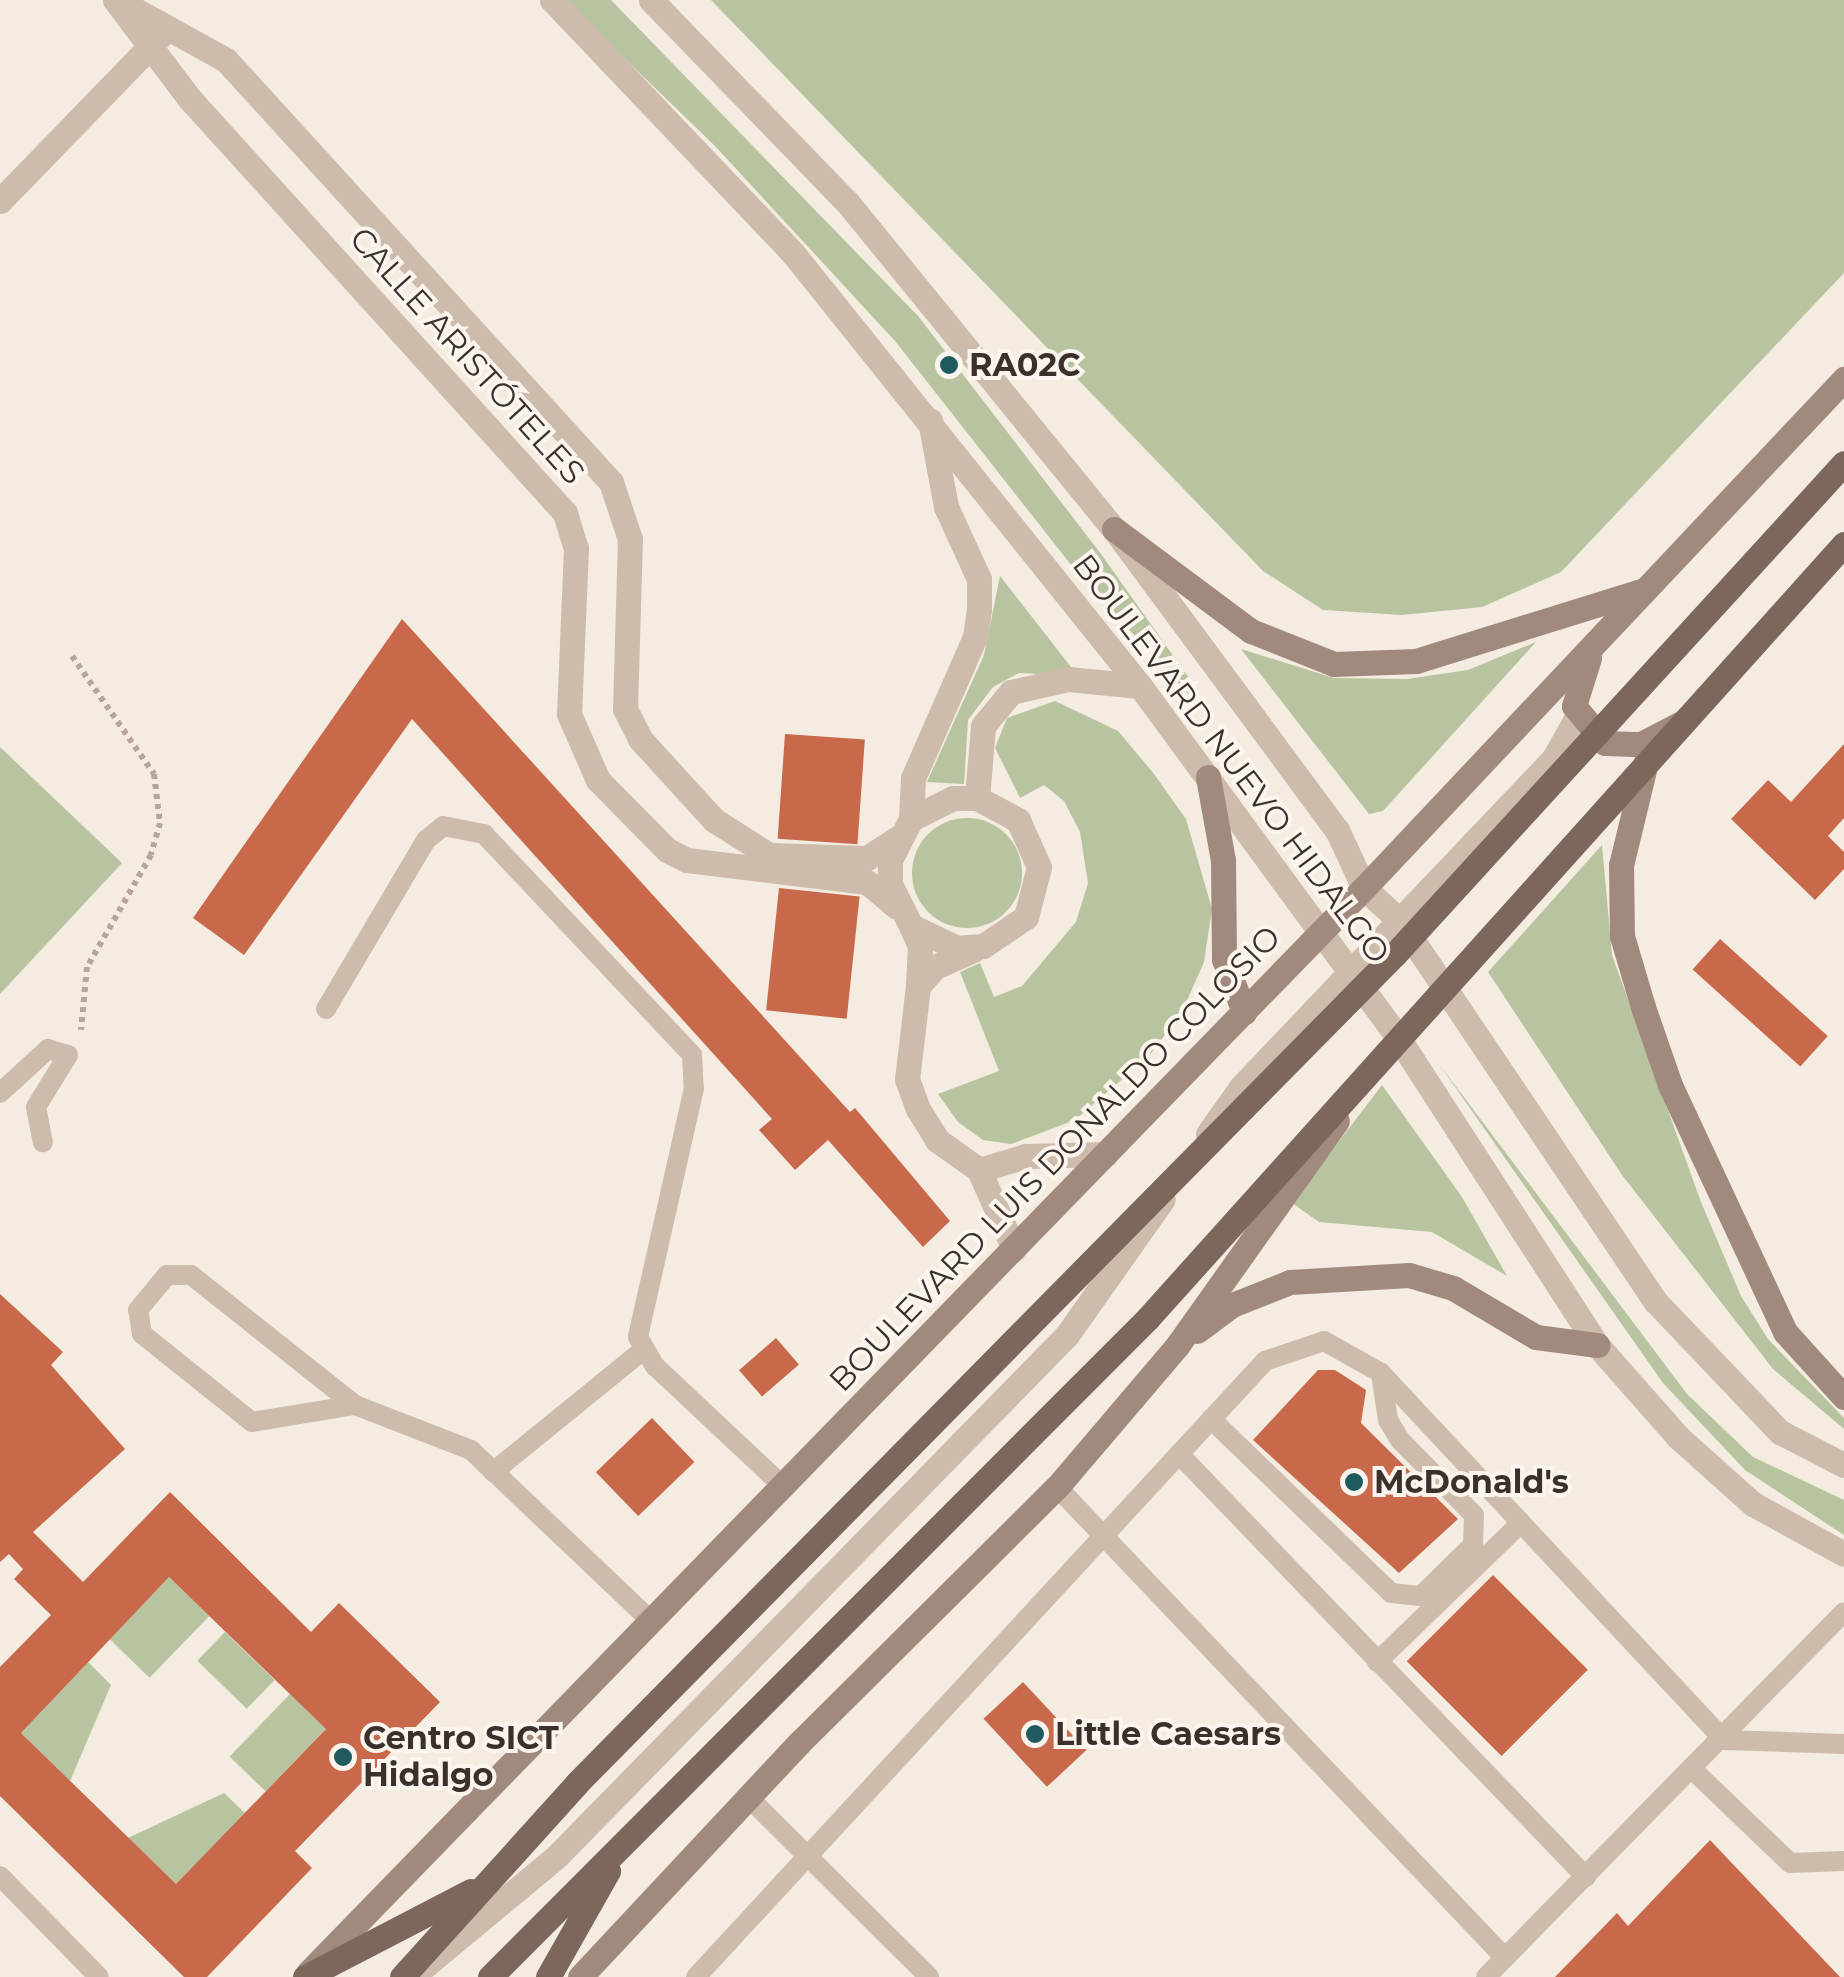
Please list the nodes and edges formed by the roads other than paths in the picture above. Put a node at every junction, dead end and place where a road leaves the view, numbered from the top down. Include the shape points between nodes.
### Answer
1 (116, 0) edge
2 (552, 0) edge
3 (651, 0) edge
4 (160, 36) junction
5 (0, 201) edge
6 (1844, 379) edge
7 (930, 420) junction
8 (1844, 463) edge
9 (1114, 530) junction
10 (1844, 544) edge
11 (1844, 562) edge
12 (1645, 590) junction
13 (1604, 633) junction
14 (1140, 686) junction
15 (1578, 715) junction
16 (1690, 718) junction
17 (1646, 762) junction
18 (1208, 777) junction
19 (977, 798) junction
20 (905, 828) junction
21 (1364, 888) junction
22 (904, 916) junction
23 (1398, 920) junction
24 (1321, 933) junction
25 (983, 946) junction
26 (1350, 970) junction
27 (918, 986) junction
28 (1444, 988) junction
29 (326, 1008) dead end
30 (1244, 1012) junction
31 (1397, 1036) junction
32 (0, 1093) edge
33 (43, 1142) dead end
34 (1106, 1154) junction
35 (979, 1170) junction
36 (1014, 1249) junction
37 (1597, 1345) junction
38 (1177, 1346) junction
39 (642, 1350) junction
40 (1382, 1373) junction
41 (1844, 1397) edge
42 (355, 1405) junction
43 (1211, 1419) junction
44 (1179, 1454) junction
45 (1844, 1464) edge
46 (493, 1472) junction
47 (783, 1486) junction
48 (1057, 1487) junction
49 (1521, 1522) junction
50 (1105, 1534) junction
51 (1844, 1554) edge
52 (1844, 1612) edge
53 (651, 1621) junction
54 (1377, 1662) junction
55 (1724, 1740) junction
56 (1844, 1744) edge
57 (1693, 1770) junction
58 (749, 1798) junction
59 (628, 1836) junction
60 (810, 1853) junction
61 (1844, 1862) edge
62 (0, 1876) edge
63 (1586, 1878) junction
64 (489, 1882) junction
65 (1506, 1958) junction
66 (99, 1977) edge
67 (305, 1977) edge
68 (402, 1977) edge
69 (412, 1977) edge
70 (490, 1977) edge
71 (548, 1977) edge
72 (580, 1977) edge
73 (696, 1977) edge
74 (929, 1977) edge
75 (1486, 1977) edge

1 - 4 street, CALLE ARISTÓTELES
2 - 7 street, BOULEVARD NUEVO HIDALGO via 792,252
3 - 9 street, BOULEVARD NUEVO HIDALGO via 847,202
4 - 5 street
4 - 20 street, CALLE ARISTÓTELES via 226,60 611,482 630,538 624,690 640,739 714,820 770,856 867,858
4 - 22 street, CALLE ARISTÓTELES via 189,98 566,513 576,548 569,714 598,780 667,850 686,860 867,882
6 - 12 main road, BOULEVARD LUIS DONALDO COLOSIO
7 - 14 street, BOULEVARD NUEVO HIDALGO
7 - 20 street via 946,507 979,579 980,609 975,638 913,778
8 - 64 main road via 1394,954 577,1782
9 - 12 main road via 1252,632 1334,664 1416,661
9 - 21 street, BOULEVARD NUEVO HIDALGO via 1337,830
10 - 59 main road via 1148,1318
11 - 16 main road
12 - 13 main road, BOULEVARD LUIS DONALDO COLOSIO
13 - 15 main road via 1575,688
13 - 21 main road, BOULEVARD LUIS DONALDO COLOSIO
14 - 18 street, BOULEVARD NUEVO HIDALGO
14 - 19 street via 1068,679 1011,692 983,726
15 - 16 main road via 1620,748
15 - 23 street via 1554,758
16 - 17 main road
17 - 28 main road
17 - 41 main road via 1621,866 1622,936 1643,1007 1678,1102 1785,1332
18 - 24 street, BOULEVARD NUEVO HIDALGO
18 - 30 main road via 1222,860 1224,959
19 - 20 street via 942,802
19 - 25 street via 1018,820 1039,868 1026,918
20 - 22 street via 890,884
21 - 23 street, BOULEVARD NUEVO HIDALGO
21 - 24 main road, BOULEVARD LUIS DONALDO COLOSIO
22 - 25 street via 957,948
22 - 27 street via 920,946
23 - 26 street
23 - 28 street, BOULEVARD NUEVO HIDALGO
24 - 26 street, BOULEVARD NUEVO HIDALGO
24 - 30 main road, BOULEVARD LUIS DONALDO COLOSIO
25 - 27 street via 935,967
26 - 31 street, BOULEVARD NUEVO HIDALGO
26 - 69 street via 1241,1087 1067,1336 557,1856
27 - 35 street via 907,1078 937,1140
28 - 31 main road
28 - 45 street, BOULEVARD NUEVO HIDALGO via 1656,1302 1780,1432
29 - 39 lane via 426,840 443,826 466,825 484,834 692,1055 694,1088 640,1321
30 - 34 main road, BOULEVARD LUIS DONALDO COLOSIO
31 - 37 street, BOULEVARD NUEVO HIDALGO
31 - 38 main road
32 - 33 lane via 48,1050 68,1055 36,1107
34 - 35 street via 1026,1156
34 - 36 main road, BOULEVARD LUIS DONALDO COLOSIO
35 - 36 street
36 - 47 main road, BOULEVARD LUIS DONALDO COLOSIO
37 - 38 main road via 1536,1336 1438,1284 1352,1274 1290,1282 1232,1305
37 - 51 street, BOULEVARD NUEVO HIDALGO via 1678,1436 1753,1504
38 - 48 main road
39 - 46 lane
39 - 47 lane
40 - 43 lane via 1324,1342 1266,1360
40 - 43 lane via 1388,1420 1400,1440 1474,1515 1473,1544 1421,1596 1391,1592
40 - 49 lane
42 - 42 lane via 192,1275 167,1275 138,1310 142,1334 252,1422
42 - 46 lane via 450,1438
43 - 44 lane
44 - 50 lane
44 - 54 lane
46 - 53 lane
47 - 53 main road, BOULEVARD LUIS DONALDO COLOSIO
48 - 50 lane
48 - 58 main road
49 - 54 lane
49 - 55 lane
50 - 60 lane
50 - 65 lane
52 - 55 lane
53 - 67 main road, BOULEVARD LUIS DONALDO COLOSIO
54 - 63 lane
55 - 56 lane
55 - 57 lane
57 - 61 lane via 1790,1863
57 - 63 lane
58 - 60 lane
58 - 72 main road
59 - 70 main road
59 - 71 main road
60 - 73 lane
60 - 74 lane
62 - 66 lane
63 - 65 lane
64 - 67 main road
64 - 68 main road
65 - 75 lane

